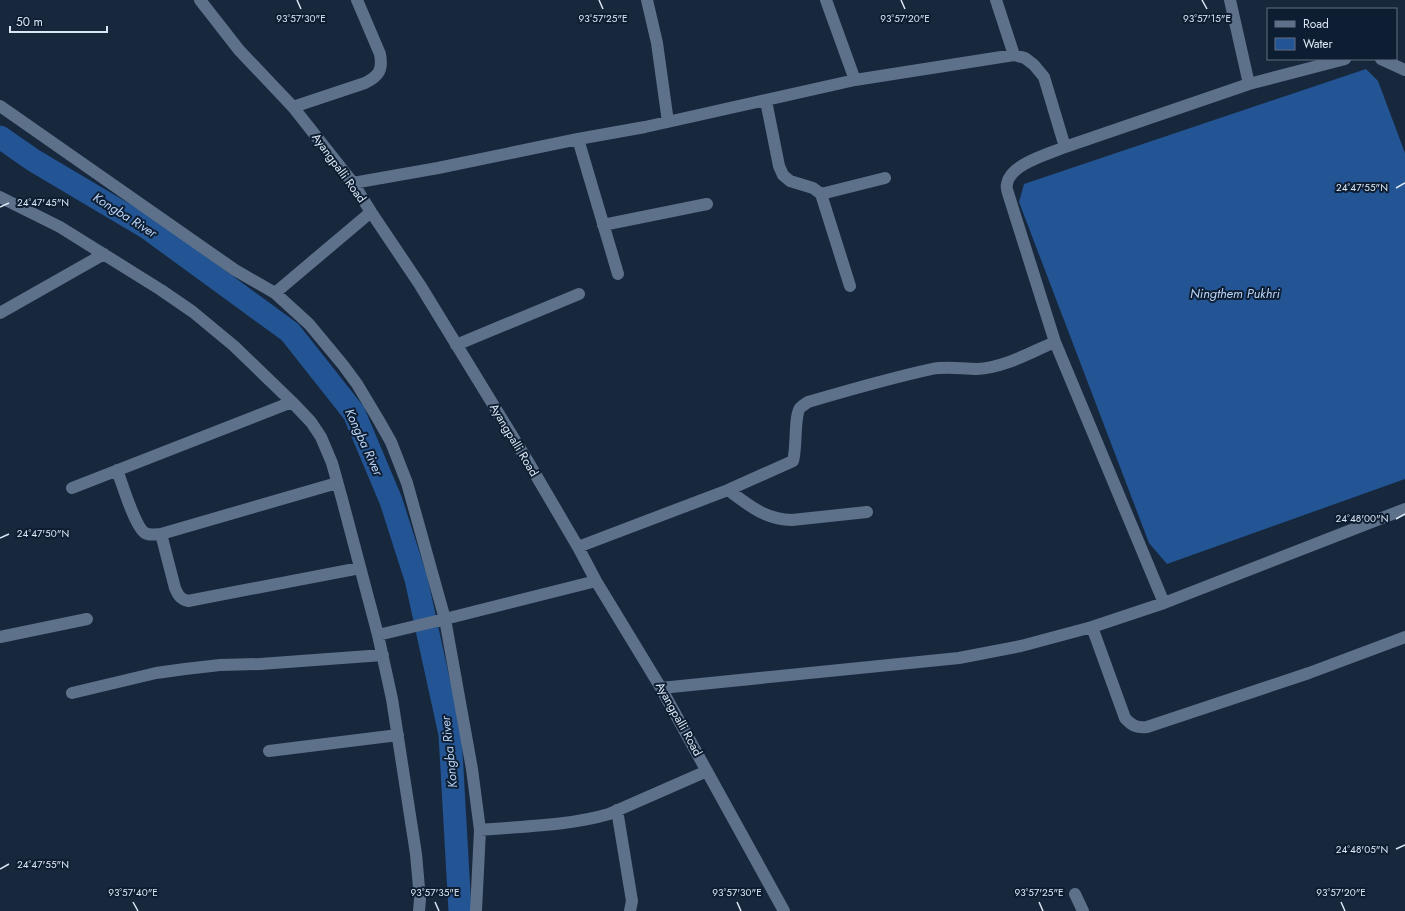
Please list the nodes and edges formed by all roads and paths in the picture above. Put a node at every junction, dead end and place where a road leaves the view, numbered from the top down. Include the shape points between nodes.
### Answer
1 (200, 0) edge
2 (357, 0) edge
3 (647, 0) edge
4 (826, 0) edge
5 (996, 0) edge
6 (1230, 0) edge
7 (1014, 55) junction
8 (1341, 60) edge
9 (1383, 60) edge
10 (1405, 70) edge
11 (854, 80) junction
12 (1249, 84) junction
13 (766, 100) junction
14 (0, 106) edge
15 (293, 107) junction
16 (668, 122) junction
17 (578, 139) junction
18 (1065, 147) junction
19 (885, 178) dead end
20 (353, 183) junction
21 (821, 194) junction
22 (0, 197) edge
23 (707, 204) dead end
24 (371, 212) junction
25 (603, 225) junction
26 (104, 254) junction
27 (618, 274) dead end
28 (850, 286) dead end
29 (275, 293) junction
30 (579, 294) dead end
31 (0, 313) edge
32 (1055, 342) junction
33 (456, 345) junction
34 (292, 402) junction
35 (118, 470) junction
36 (337, 483) junction
37 (72, 488) dead end
38 (728, 490) junction
39 (1405, 510) edge
40 (867, 512) dead end
41 (161, 534) junction
42 (578, 547) junction
43 (360, 568) junction
44 (596, 580) junction
45 (1164, 603) junction
46 (87, 619) dead end
47 (439, 621) junction
48 (1092, 627) junction
49 (378, 635) junction
50 (0, 637) edge
51 (1405, 637) edge
52 (383, 655) junction
53 (661, 688) junction
54 (72, 693) dead end
55 (398, 735) junction
56 (269, 751) dead end
57 (707, 771) junction
58 (617, 810) junction
59 (480, 830) junction
60 (1075, 894) dead end
61 (419, 911) edge
62 (476, 911) edge
63 (630, 911) edge
64 (784, 911) edge
65 (1083, 911) edge

1 - 15 street, Ayangpalli Road via 239,50
2 - 15 street via 380,54 380,72 365,83
3 - 16 street via 657,43
4 - 11 street
5 - 7 street
6 - 12 street
7 - 11 street
7 - 18 street via 1025,58 1044,77
8 - 12 street
9 - 10 street
11 - 13 street
12 - 18 street
13 - 16 street
13 - 21 street via 783,175 790,181 813,188
14 - 29 street via 235,270
15 - 20 street, Ayangpalli Road
16 - 17 street
17 - 20 street
17 - 25 street
18 - 32 street via 1022,165 1011,174 1006,184
19 - 21 street
20 - 24 street, Ayangpalli Road
21 - 28 street
22 - 26 street via 60,227
23 - 25 street
24 - 29 street
24 - 33 street, Ayangpalli Road
25 - 27 street
26 - 31 street
26 - 34 street via 193,312 234,346
29 - 47 street via 309,324 343,365 391,442 407,483
30 - 33 street
32 - 38 street via 1002,364 978,369 932,369 808,402 797,414 793,461
32 - 45 street
33 - 42 street, Ayangpalli Road
34 - 35 street
34 - 36 street via 321,437
35 - 37 street
35 - 41 street via 141,529 145,533
36 - 41 street
36 - 43 street
38 - 40 street via 755,509 780,520
38 - 42 street
39 - 45 street
41 - 43 street via 175,588 183,600 188,601
42 - 44 street, Ayangpalli Road
43 - 49 street
44 - 47 street
44 - 53 street, Ayangpalli Road
45 - 48 street
46 - 50 street
47 - 49 street
47 - 59 street via 472,769
48 - 51 street via 1125,718 1135,727 1147,727
48 - 53 street via 1021,646 959,658
49 - 52 street
52 - 54 street via 185,669 156,673
52 - 55 street
53 - 57 street, Ayangpalli Road
55 - 56 street
55 - 61 street via 416,854
57 - 58 street
57 - 64 street, Ayangpalli Road
58 - 59 street via 584,820
58 - 63 street via 632,901
59 - 62 street
60 - 65 street

